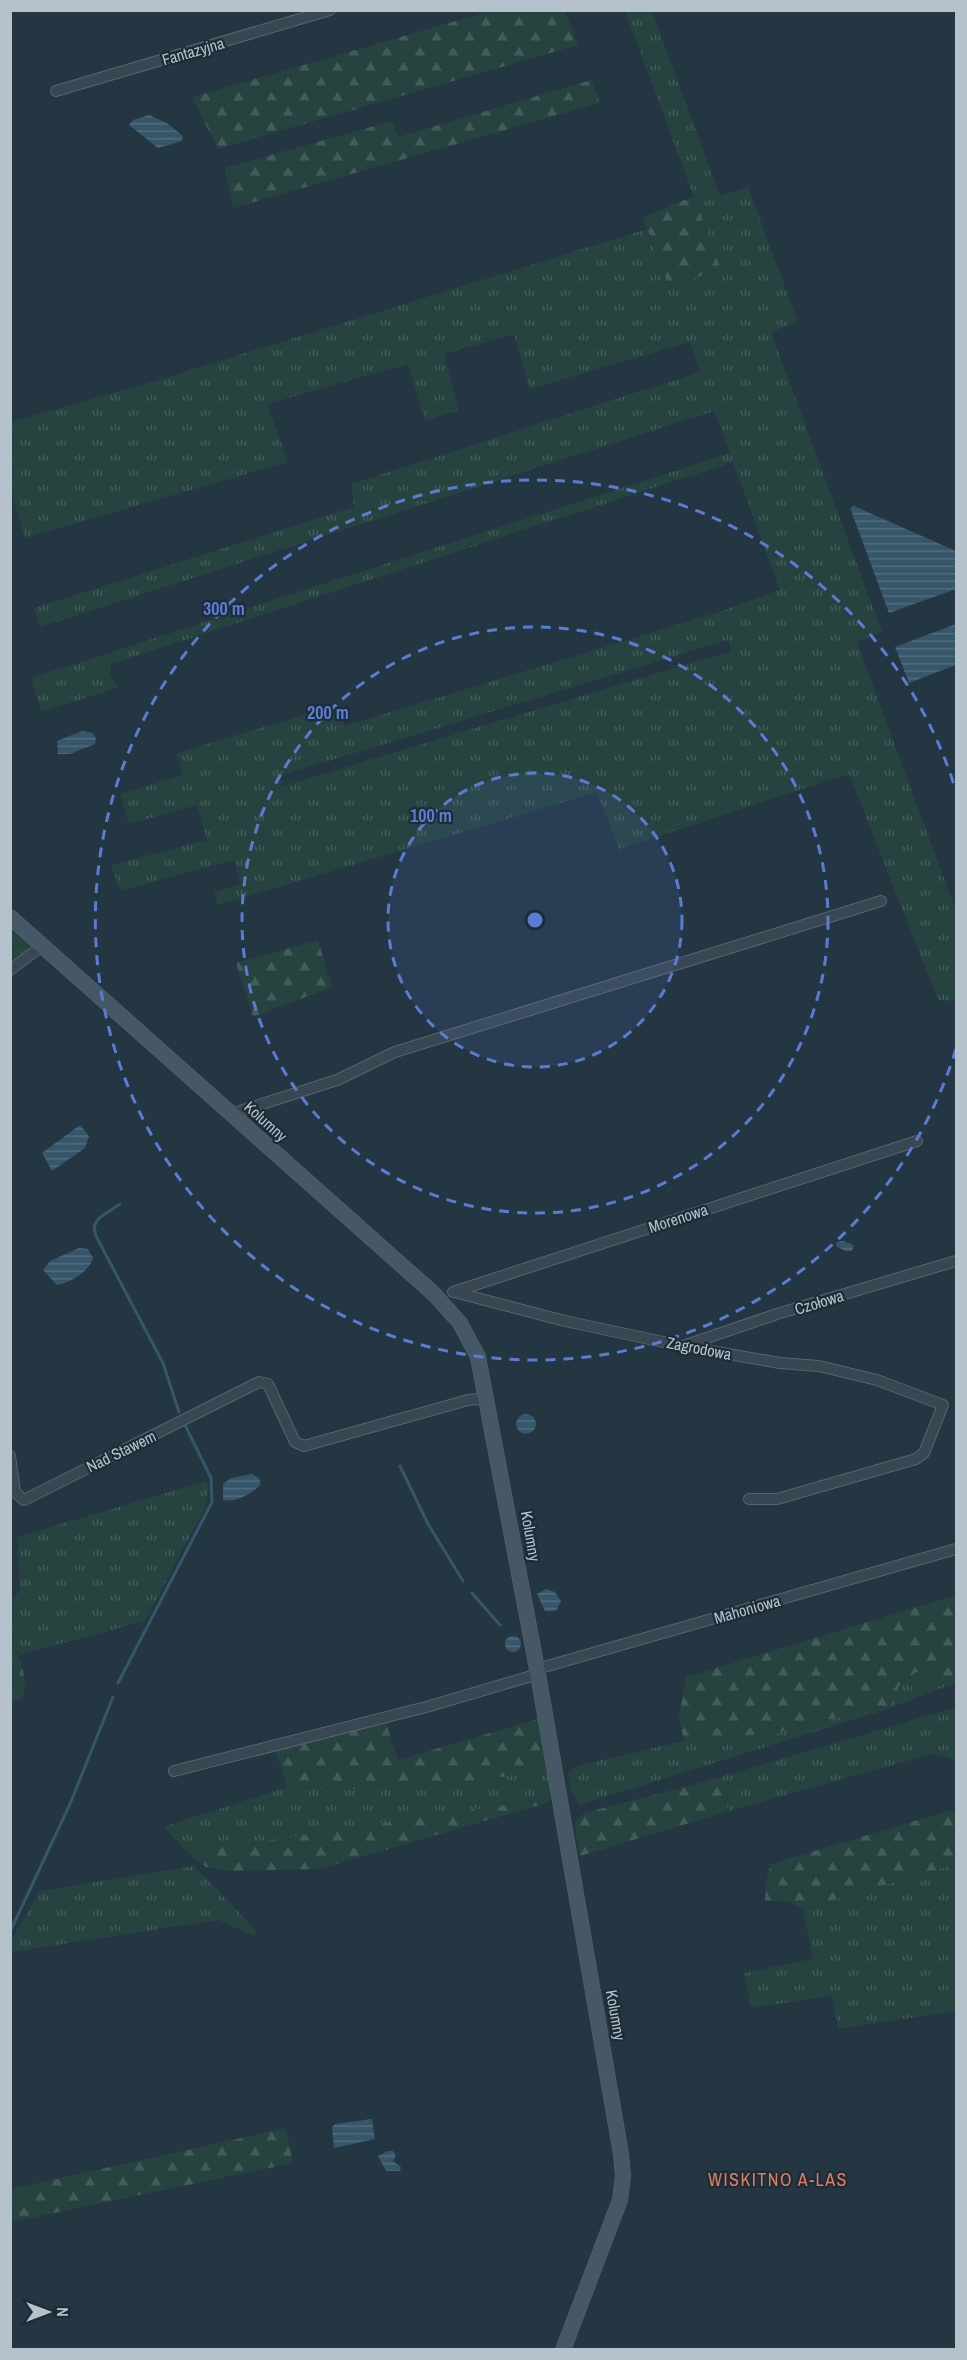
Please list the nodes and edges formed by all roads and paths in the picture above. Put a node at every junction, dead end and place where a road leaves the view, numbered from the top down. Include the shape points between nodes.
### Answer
1 (330, 10) edge
2 (56, 91) dead end
3 (881, 901) dead end
4 (10, 917) edge
5 (42, 946) junction
6 (10, 970) edge
7 (231, 1114) junction
8 (917, 1141) dead end
9 (957, 1261) edge
10 (447, 1296) junction
11 (682, 1346) junction
12 (488, 1398) junction
13 (10, 1456) edge
14 (749, 1499) dead end
15 (957, 1549) edge
16 (537, 1672) junction
17 (174, 1771) dead end
18 (563, 2349) edge

1 - 2 street, Fantazyjna
3 - 7 street via 395,1052 337,1080
4 - 5 street, Kolumny
5 - 6 street
5 - 7 street, Kolumny
7 - 10 street, Kolumny
8 - 10 street, Morenowa
9 - 11 street, Czołowa
10 - 11 street, Zagrodowa
10 - 12 street, Kolumny via 473,1344
11 - 14 street, Zagrodowa via 819,1366 878,1380 943,1405 924,1453 916,1460 777,1499
12 - 13 street, Nad Stawem via 468,1400 304,1446 294,1442 275,1394 263,1382 28,1499 21,1499 15,1492
12 - 16 street, Kolumny
15 - 16 street, Mahoniowa
16 - 17 street, Mahoniowa via 430,1706
16 - 18 street, Kolumny via 623,2176 614,2218

